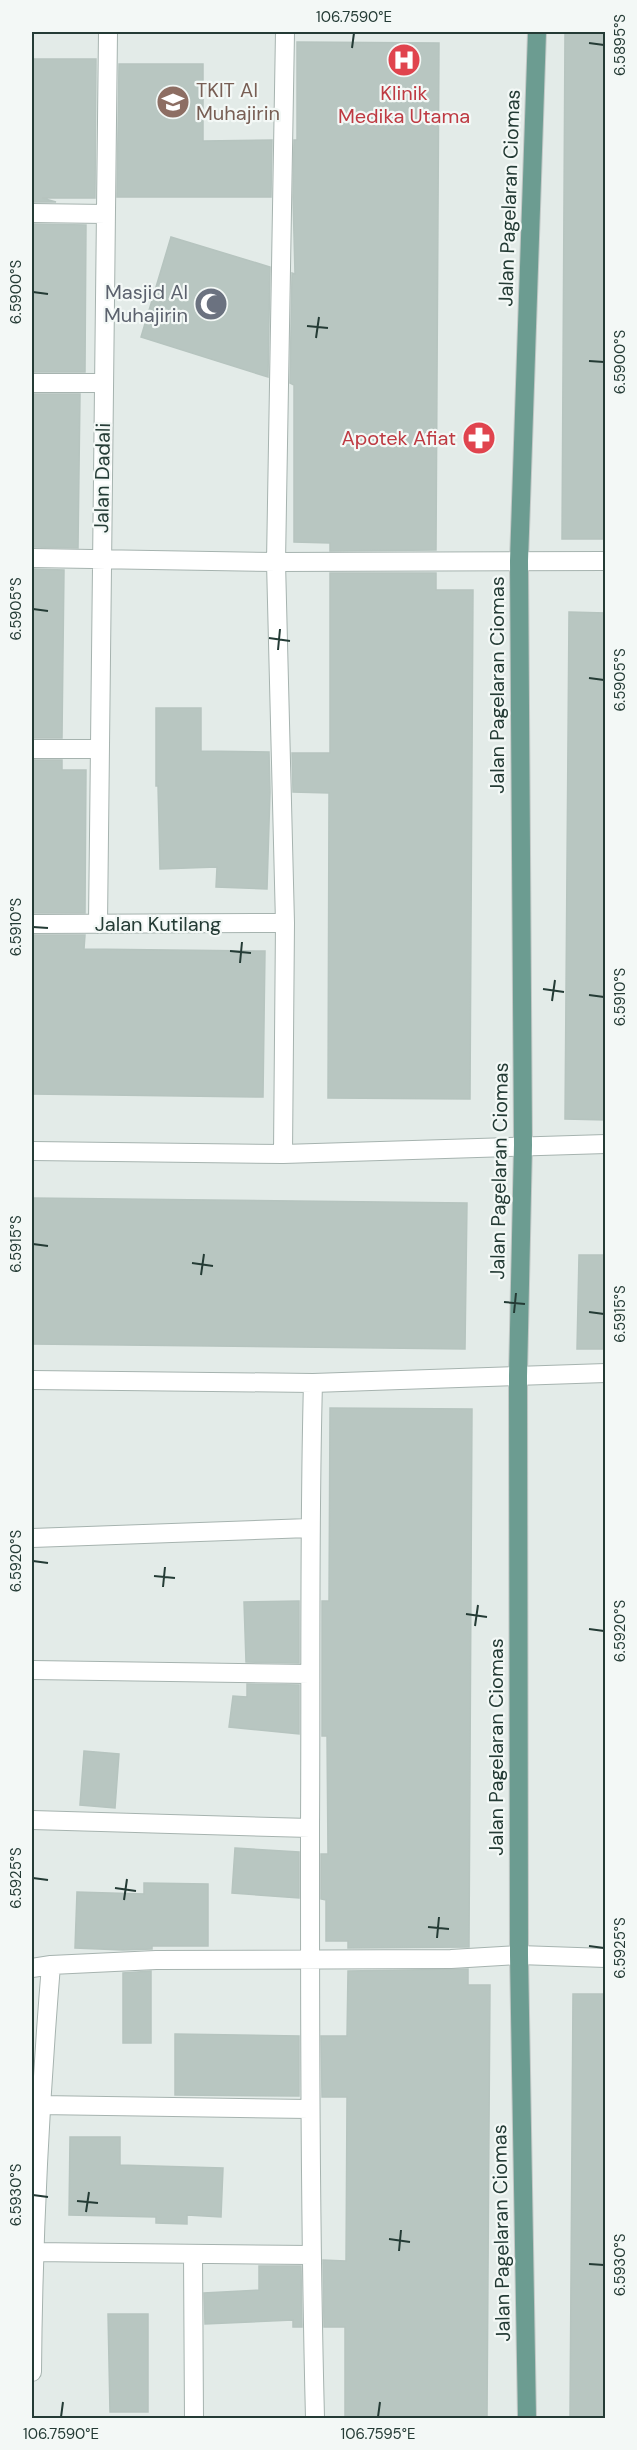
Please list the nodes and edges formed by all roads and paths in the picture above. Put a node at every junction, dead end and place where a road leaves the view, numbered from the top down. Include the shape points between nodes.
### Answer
1 (108, 32) edge
2 (285, 32) edge
3 (537, 32) edge
4 (32, 213) edge
5 (106, 214) junction
6 (32, 383) edge
7 (103, 383) junction
8 (32, 558) edge
9 (101, 558) junction
10 (519, 561) junction
11 (606, 561) edge
12 (276, 562) junction
13 (32, 749) edge
14 (98, 749) junction
15 (285, 923) junction
16 (32, 924) edge
17 (98, 924) junction
18 (606, 1144) edge
19 (524, 1145) junction
20 (32, 1151) edge
21 (283, 1154) junction
22 (606, 1373) edge
23 (518, 1376) junction
24 (32, 1380) edge
25 (313, 1383) junction
26 (309, 1528) junction
27 (32, 1538) edge
28 (32, 1670) edge
29 (310, 1674) junction
30 (32, 1820) edge
31 (310, 1828) junction
32 (519, 1955) junction
33 (309, 1958) junction
34 (606, 1958) edge
35 (51, 1965) junction
36 (32, 1968) edge
37 (40, 2105) junction
38 (309, 2109) junction
39 (33, 2242) edge
40 (193, 2254) junction
41 (311, 2255) junction
42 (32, 2372) edge
43 (194, 2418) edge
44 (315, 2418) edge
45 (526, 2418) edge

1 - 5 street, Jalan Dadali
2 - 12 street
3 - 10 main road, Jalan Pagelaran Ciomas
4 - 5 street
5 - 7 street, Jalan Dadali
6 - 7 street
7 - 9 street, Jalan Dadali
8 - 9 street
9 - 12 street
9 - 14 street, Jalan Dadali
10 - 11 street
10 - 12 street
10 - 19 main road, Jalan Pagelaran Ciomas
12 - 15 street
13 - 14 street
14 - 17 street, Jalan Dadali
15 - 17 street, Jalan Kutilang
15 - 21 street
16 - 17 street, Jalan Kutilang
18 - 19 street
19 - 21 street
19 - 23 main road, Jalan Pagelaran Ciomas
20 - 21 street
22 - 23 street
23 - 25 street
23 - 32 main road, Jalan Pagelaran Ciomas
24 - 25 street
25 - 26 street
26 - 27 street
26 - 29 street
28 - 29 street
29 - 31 street
30 - 31 street
31 - 33 street
32 - 33 street via 451,1959
32 - 34 street
32 - 45 main road, Jalan Pagelaran Ciomas
33 - 35 street
33 - 38 street
35 - 36 street
35 - 37 street
37 - 38 street
37 - 39 street
38 - 41 street
39 - 40 street
39 - 42 street
40 - 41 street
40 - 43 street
41 - 44 street

